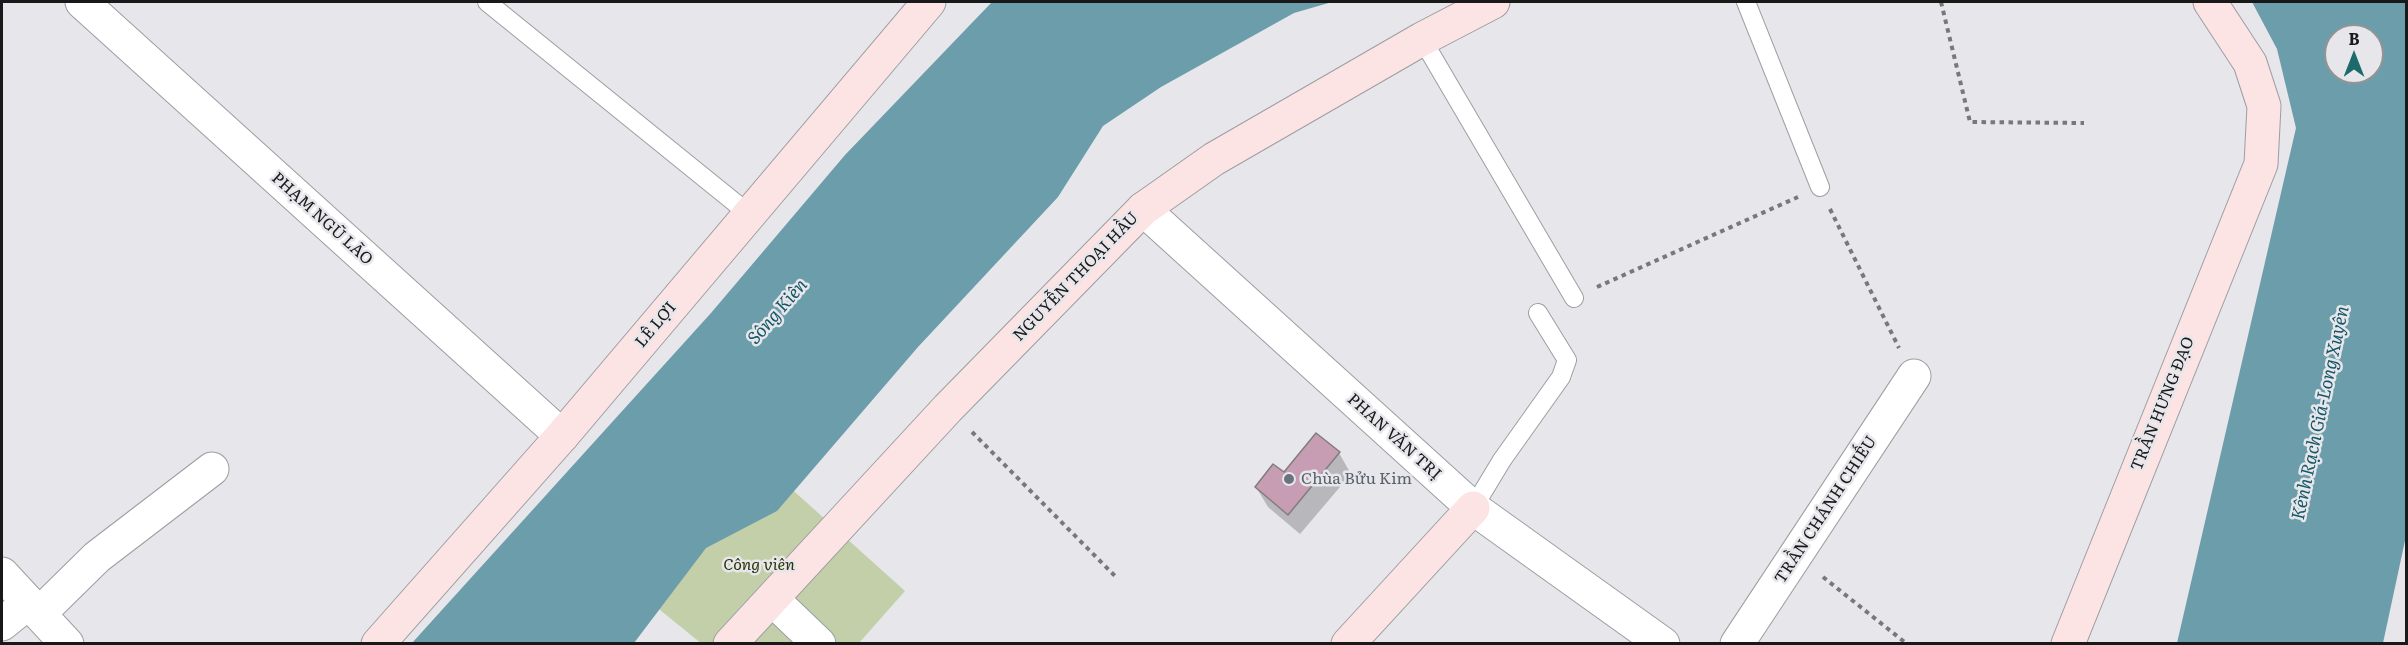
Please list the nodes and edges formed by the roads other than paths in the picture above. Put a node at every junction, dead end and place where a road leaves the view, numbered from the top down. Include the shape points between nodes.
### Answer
1 (82, 2) edge
2 (487, 2) edge
3 (929, 2) edge
4 (1494, 2) edge
5 (1746, 2) edge
6 (2210, 2) edge
7 (1422, 39) junction
8 (1820, 187) road end
9 (1143, 209) junction
10 (749, 214) junction
11 (1574, 298) road end
12 (1538, 313) dead end
13 (1914, 376) road end
14 (562, 436) junction
15 (212, 469) dead end
16 (1473, 508) junction
17 (2, 574) edge
18 (772, 599) junction
19 (34, 608) junction
20 (2, 624) edge
21 (67, 644) edge
22 (378, 644) edge
23 (730, 644) edge
24 (819, 644) edge
25 (1348, 644) edge
26 (1663, 644) edge
27 (1737, 644) edge
28 (2068, 644) edge

1 - 14 street, PHẠM NGŨ LÃO
2 - 10 lane
3 - 10 street, LÊ LỢI
4 - 7 street, NGUYỄN THOẠI HẦU
5 - 8 lane
6 - 28 street, TRẦN HƯNG ĐẠO via 2250,63 2264,106 2261,164
7 - 9 street, NGUYỄN THOẠI HẦU via 1214,159
7 - 11 lane
9 - 16 street, PHAN VĂN TRỊ
9 - 18 street, NGUYỄN THOẠI HẦU via 948,408
10 - 14 street, LÊ LỢI
12 - 16 lane via 1567,360 1561,377
13 - 27 street, TRẦN CHÁNH CHIẾU
14 - 22 street, LÊ LỢI
15 - 19 street
16 - 25 street
16 - 26 street, PHAN VĂN TRỊ
17 - 19 street
18 - 23 street, NGUYỄN THOẠI HẦU
18 - 24 street
19 - 20 street
19 - 21 street

